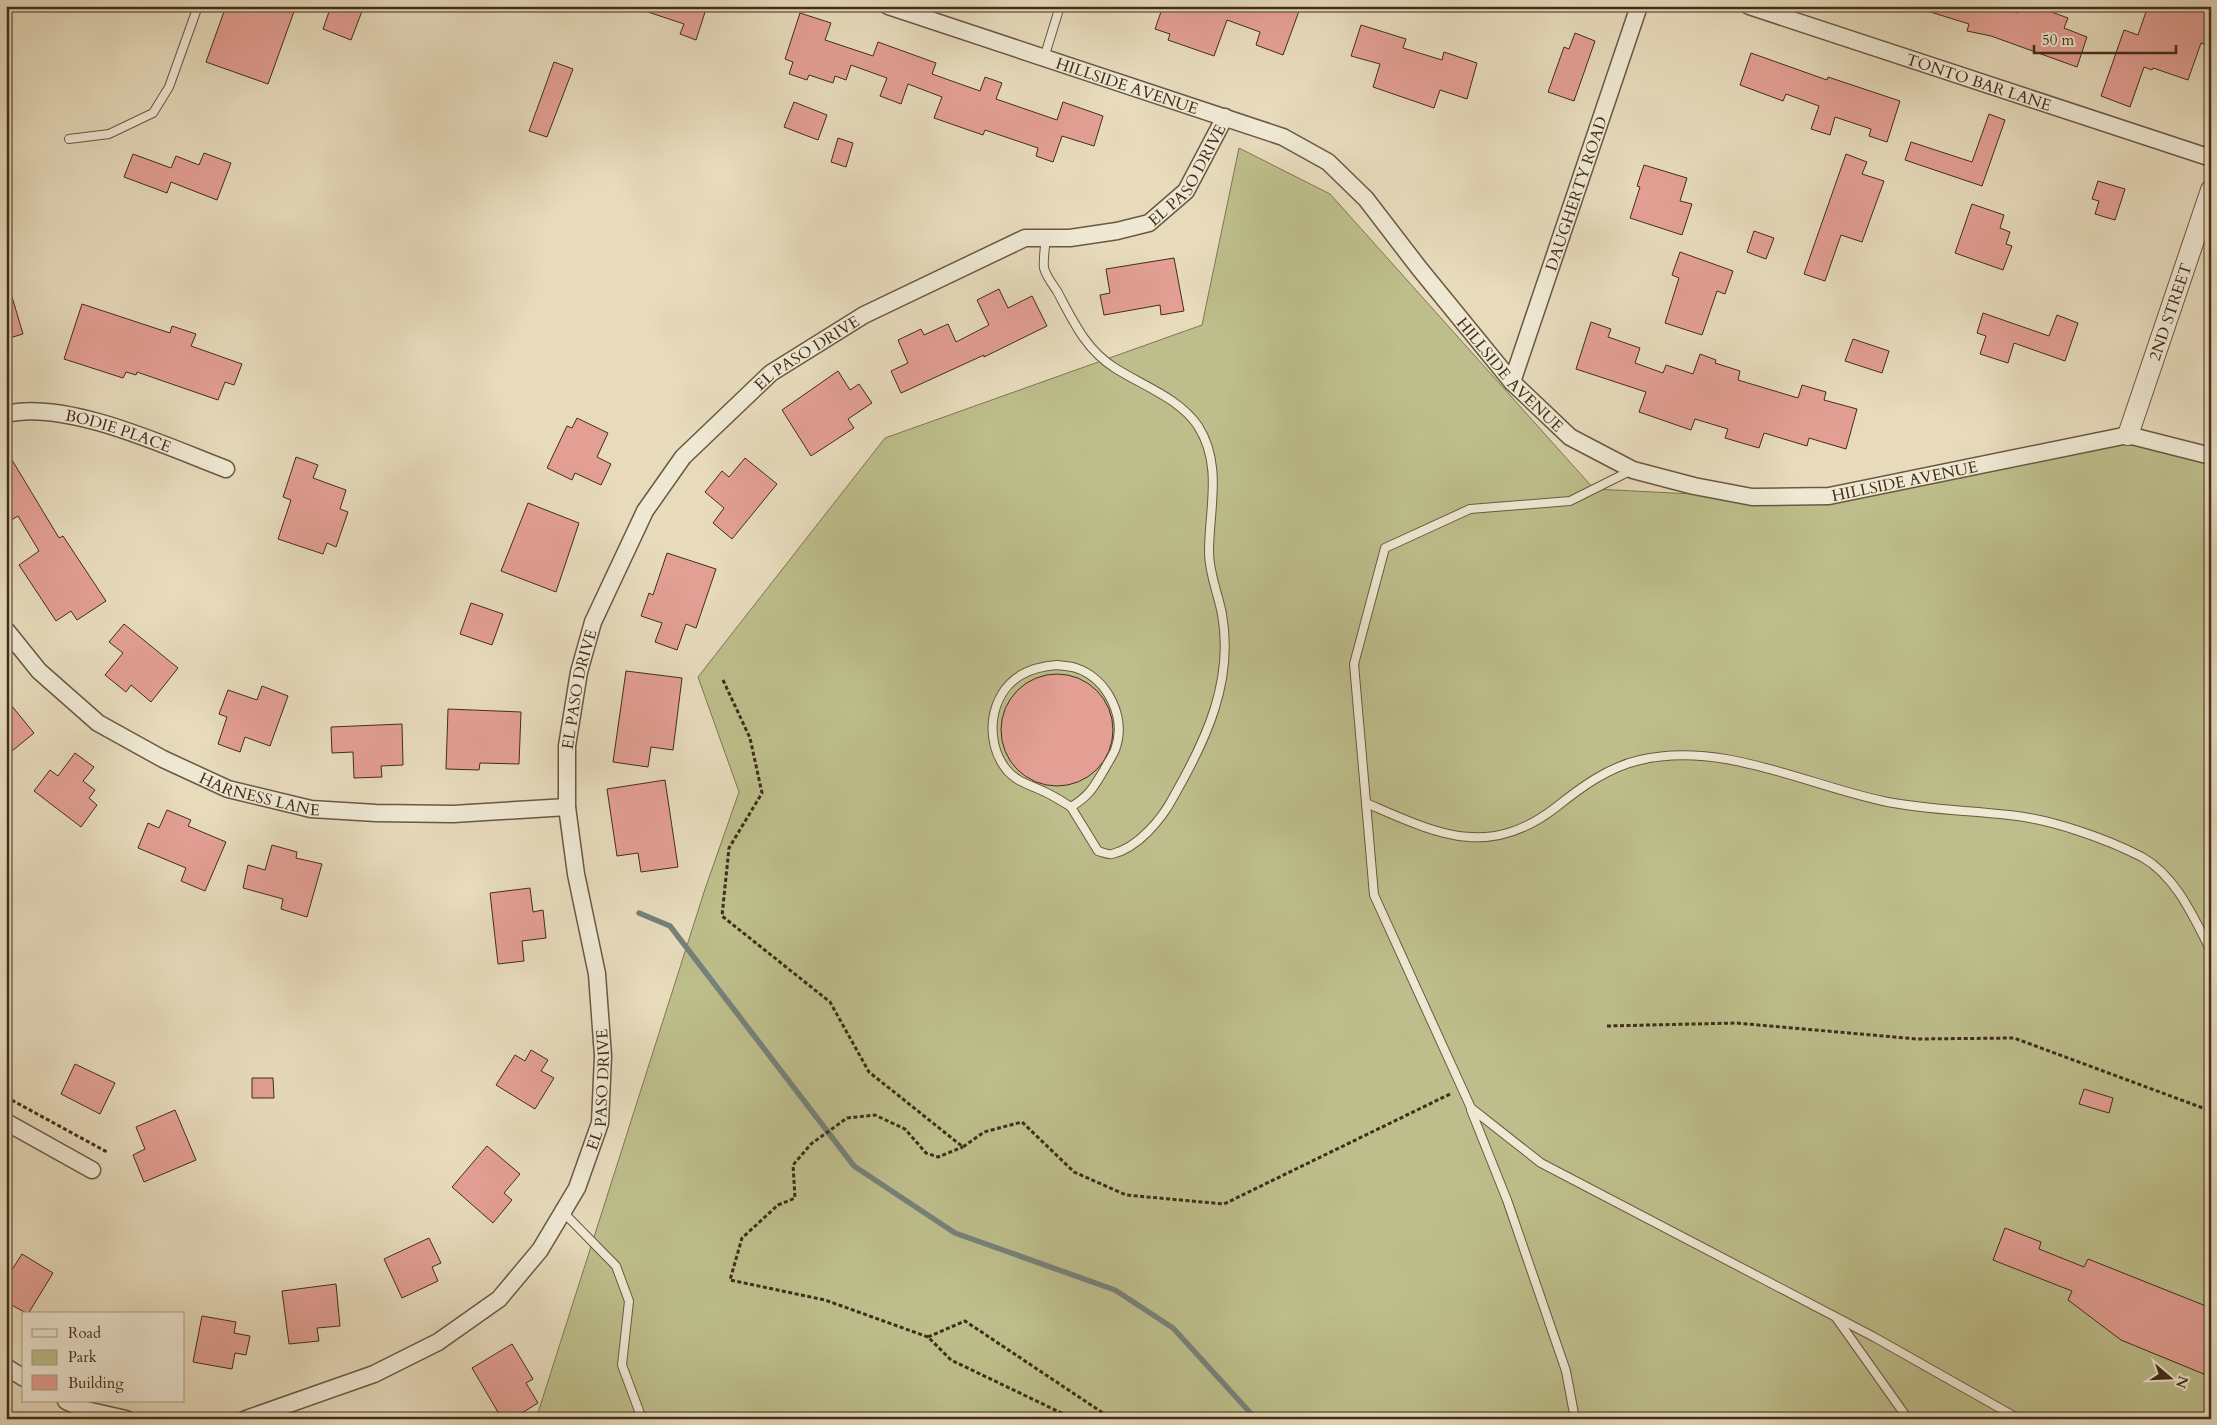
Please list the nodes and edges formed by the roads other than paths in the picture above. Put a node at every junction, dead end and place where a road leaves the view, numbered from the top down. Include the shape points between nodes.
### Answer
1 (198, 6) edge
2 (888, 6) edge
3 (1060, 6) edge
4 (1639, 6) edge
5 (1748, 6) edge
6 (1044, 58) junction
7 (1225, 117) junction
8 (69, 139) dead end
9 (2211, 158) edge
10 (2211, 190) edge
11 (1046, 238) junction
12 (1512, 382) junction
13 (6, 414) edge
14 (2128, 435) junction
15 (2211, 456) edge
16 (226, 469) dead end
17 (1633, 470) junction
18 (6, 630) edge
19 (1366, 803) junction
20 (567, 807) junction
21 (1071, 807) junction
22 (2211, 951) edge
23 (1471, 1108) junction
24 (6, 1122) edge
25 (92, 1170) dead end
26 (563, 1212) junction
27 (1836, 1318) junction
28 (6, 1367) edge
29 (22, 1377) edge
30 (68, 1402) edge
31 (126, 1419) edge
32 (246, 1419) edge
33 (642, 1419) edge
34 (1575, 1419) edge
35 (1908, 1419) edge
36 (2019, 1419) edge

1 - 8 lane via 170,87 153,113 108,134
2 - 6 street, HILLSIDE AVENUE
3 - 6 lane
4 - 12 street, DAUGHERTY ROAD
5 - 9 street, TONTO BAR LANE
6 - 7 street, HILLSIDE AVENUE
7 - 11 street, EL PASO DRIVE via 1186,190 1150,223 1070,238
7 - 12 street, HILLSIDE AVENUE via 1283,137 1328,162 1366,199
10 - 14 street, 2ND STREET
11 - 20 street, EL PASO DRIVE via 1025,238 864,316 771,373 682,457 645,512 593,622 579,672 567,746
11 - 21 lane via 1044,269 1081,337 1114,368 1167,397 1185,412 1198,426 1206,443 1214,483 1210,567 1222,615 1224,648 1222,682 1214,716 1176,794 1145,834 1110,855 1098,851
12 - 17 street, HILLSIDE AVENUE via 1570,437
13 - 16 street, BODIE PLACE via 20,410 68,414
14 - 15 street, HILLSIDE AVENUE
14 - 17 street, HILLSIDE AVENUE via 1829,496 1752,496 1694,486
17 - 19 lane via 1570,501 1470,509 1385,548 1354,664
18 - 20 street, HARNESS LANE via 39,671 98,724 228,789 311,809 376,813 453,814
19 - 22 lane via 1458,838 1485,837 1511,832 1541,819 1607,772 1640,760 1698,756 1736,762 1881,800 1924,809 2011,815 2044,821 2094,837 2144,858 2162,873 2182,897
19 - 23 lane via 1374,895
20 - 26 street, EL PASO DRIVE via 576,874 597,974 602,1056 600,1123 577,1188
21 - 21 lane via 1088,797 1115,750 1119,730 1116,710 1108,692 1077,668 1037,667 1005,689 995,707 992,729 995,751 1006,770 1024,784
23 - 27 lane via 1541,1162
23 - 34 lane via 1507,1200 1566,1371
24 - 25 street
26 - 32 street, EL PASO DRIVE via 540,1250 498,1298 438,1342 374,1374
26 - 33 lane via 616,1266 629,1301 622,1365
27 - 35 lane
27 - 36 lane
28 - 29 street
30 - 31 street via 86,1410

